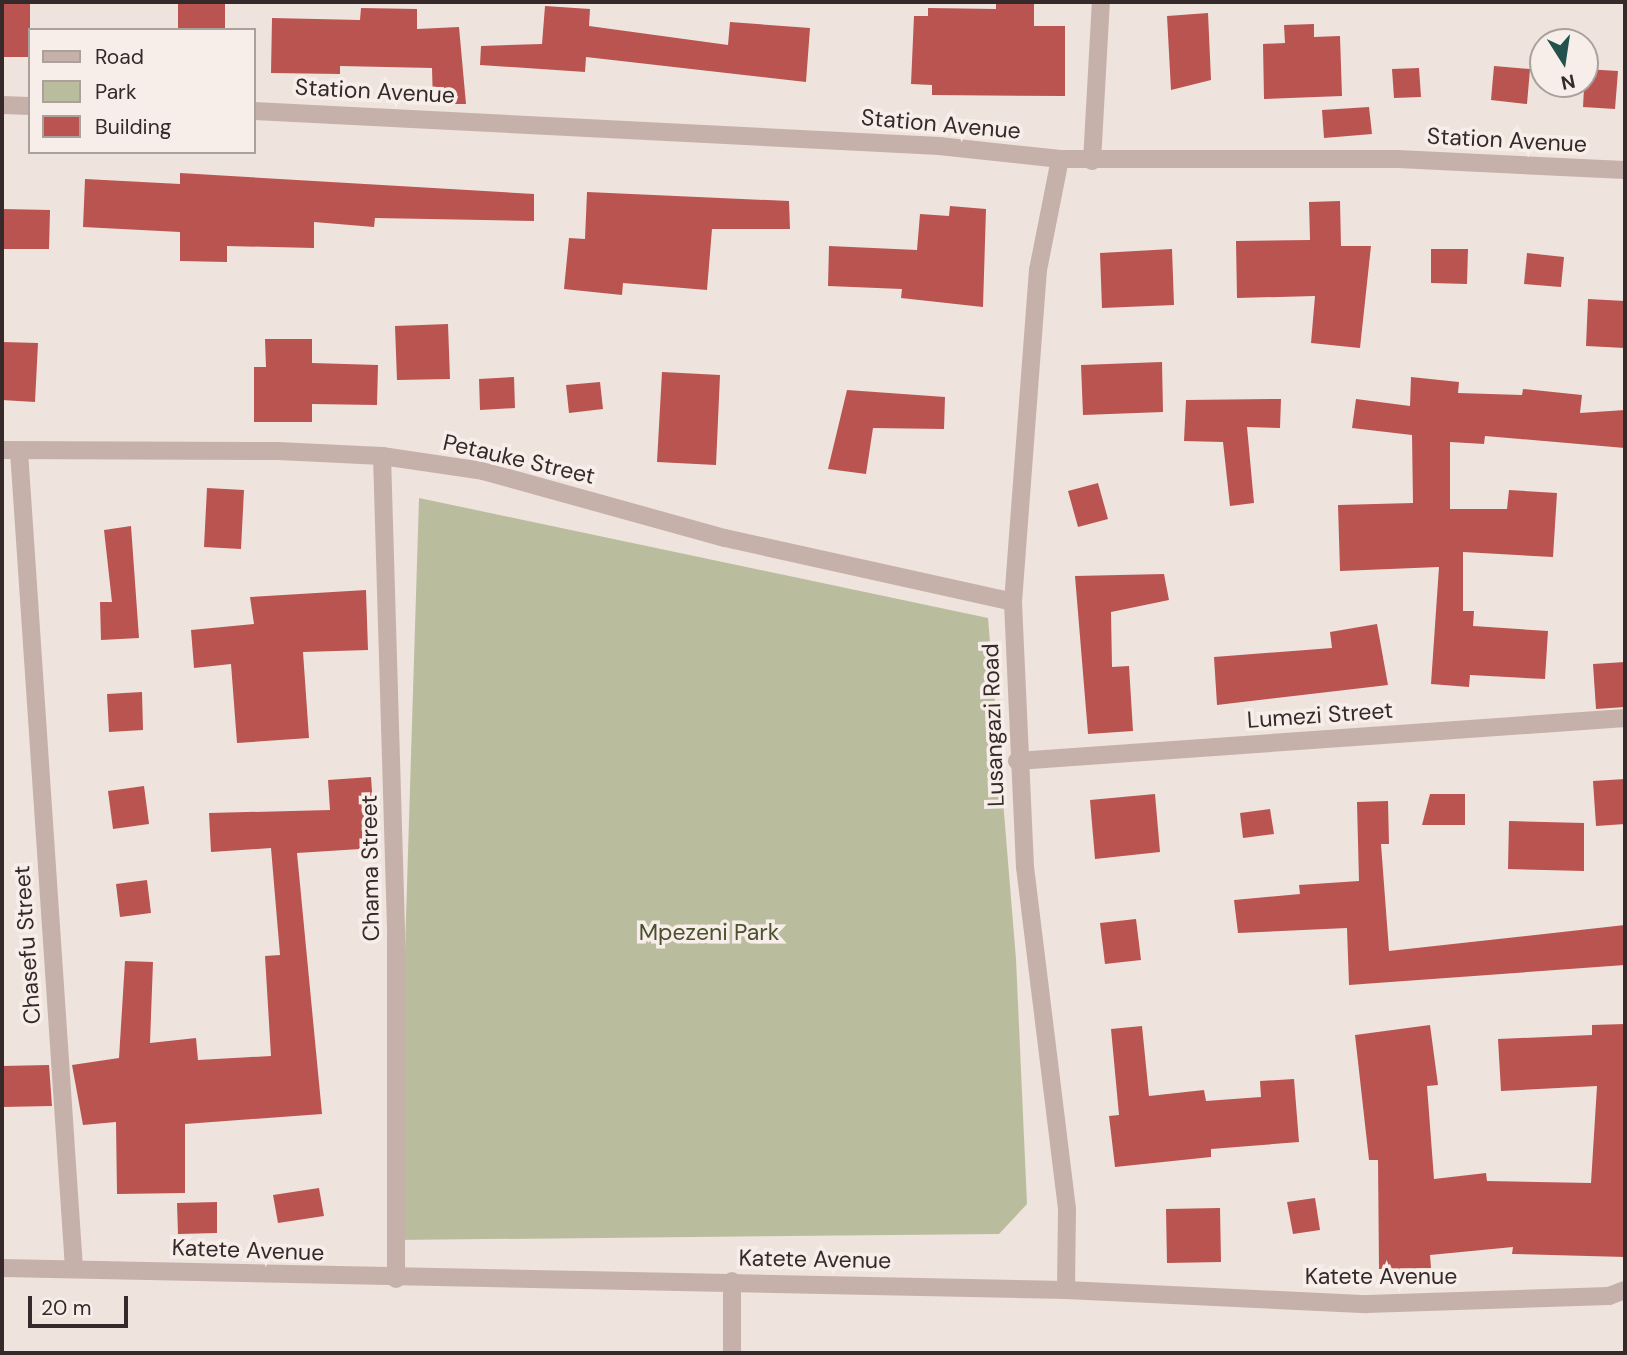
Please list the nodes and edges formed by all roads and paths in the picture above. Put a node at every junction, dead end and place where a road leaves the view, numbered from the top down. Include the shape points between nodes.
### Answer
1 (1101, 2) edge
2 (2, 105) edge
3 (28, 106) edge
4 (256, 111) edge
5 (1060, 159) junction
6 (1092, 161) junction
7 (1625, 170) edge
8 (10, 451) edge
9 (382, 456) junction
10 (1013, 602) junction
11 (1625, 718) edge
12 (1017, 761) junction
13 (2, 1268) edge
14 (74, 1268) junction
15 (396, 1279) junction
16 (732, 1281) junction
17 (1066, 1290) junction
18 (1625, 1290) edge
19 (732, 1353) edge

1 - 6 street
2 - 3 street
4 - 5 street, Station Avenue via 939,146
5 - 6 street, Station Avenue
5 - 10 street, Lusangazi Road via 1038,270
6 - 7 street, Station Avenue via 1398,159
8 - 9 street, Petauke Street
8 - 14 street, Chasefu Street
9 - 10 street, Petauke Street via 483,471 724,538
9 - 15 street, Chama Street via 396,934
10 - 12 street, Lusangazi Road
11 - 12 street, Lumezi Street
12 - 17 street, Lusangazi Road via 1067,1209
13 - 14 street, Katete Avenue
14 - 15 street, Katete Avenue
15 - 16 street, Katete Avenue
16 - 17 street, Katete Avenue
16 - 19 street
17 - 18 street, Katete Avenue via 1367,1304 1609,1296

